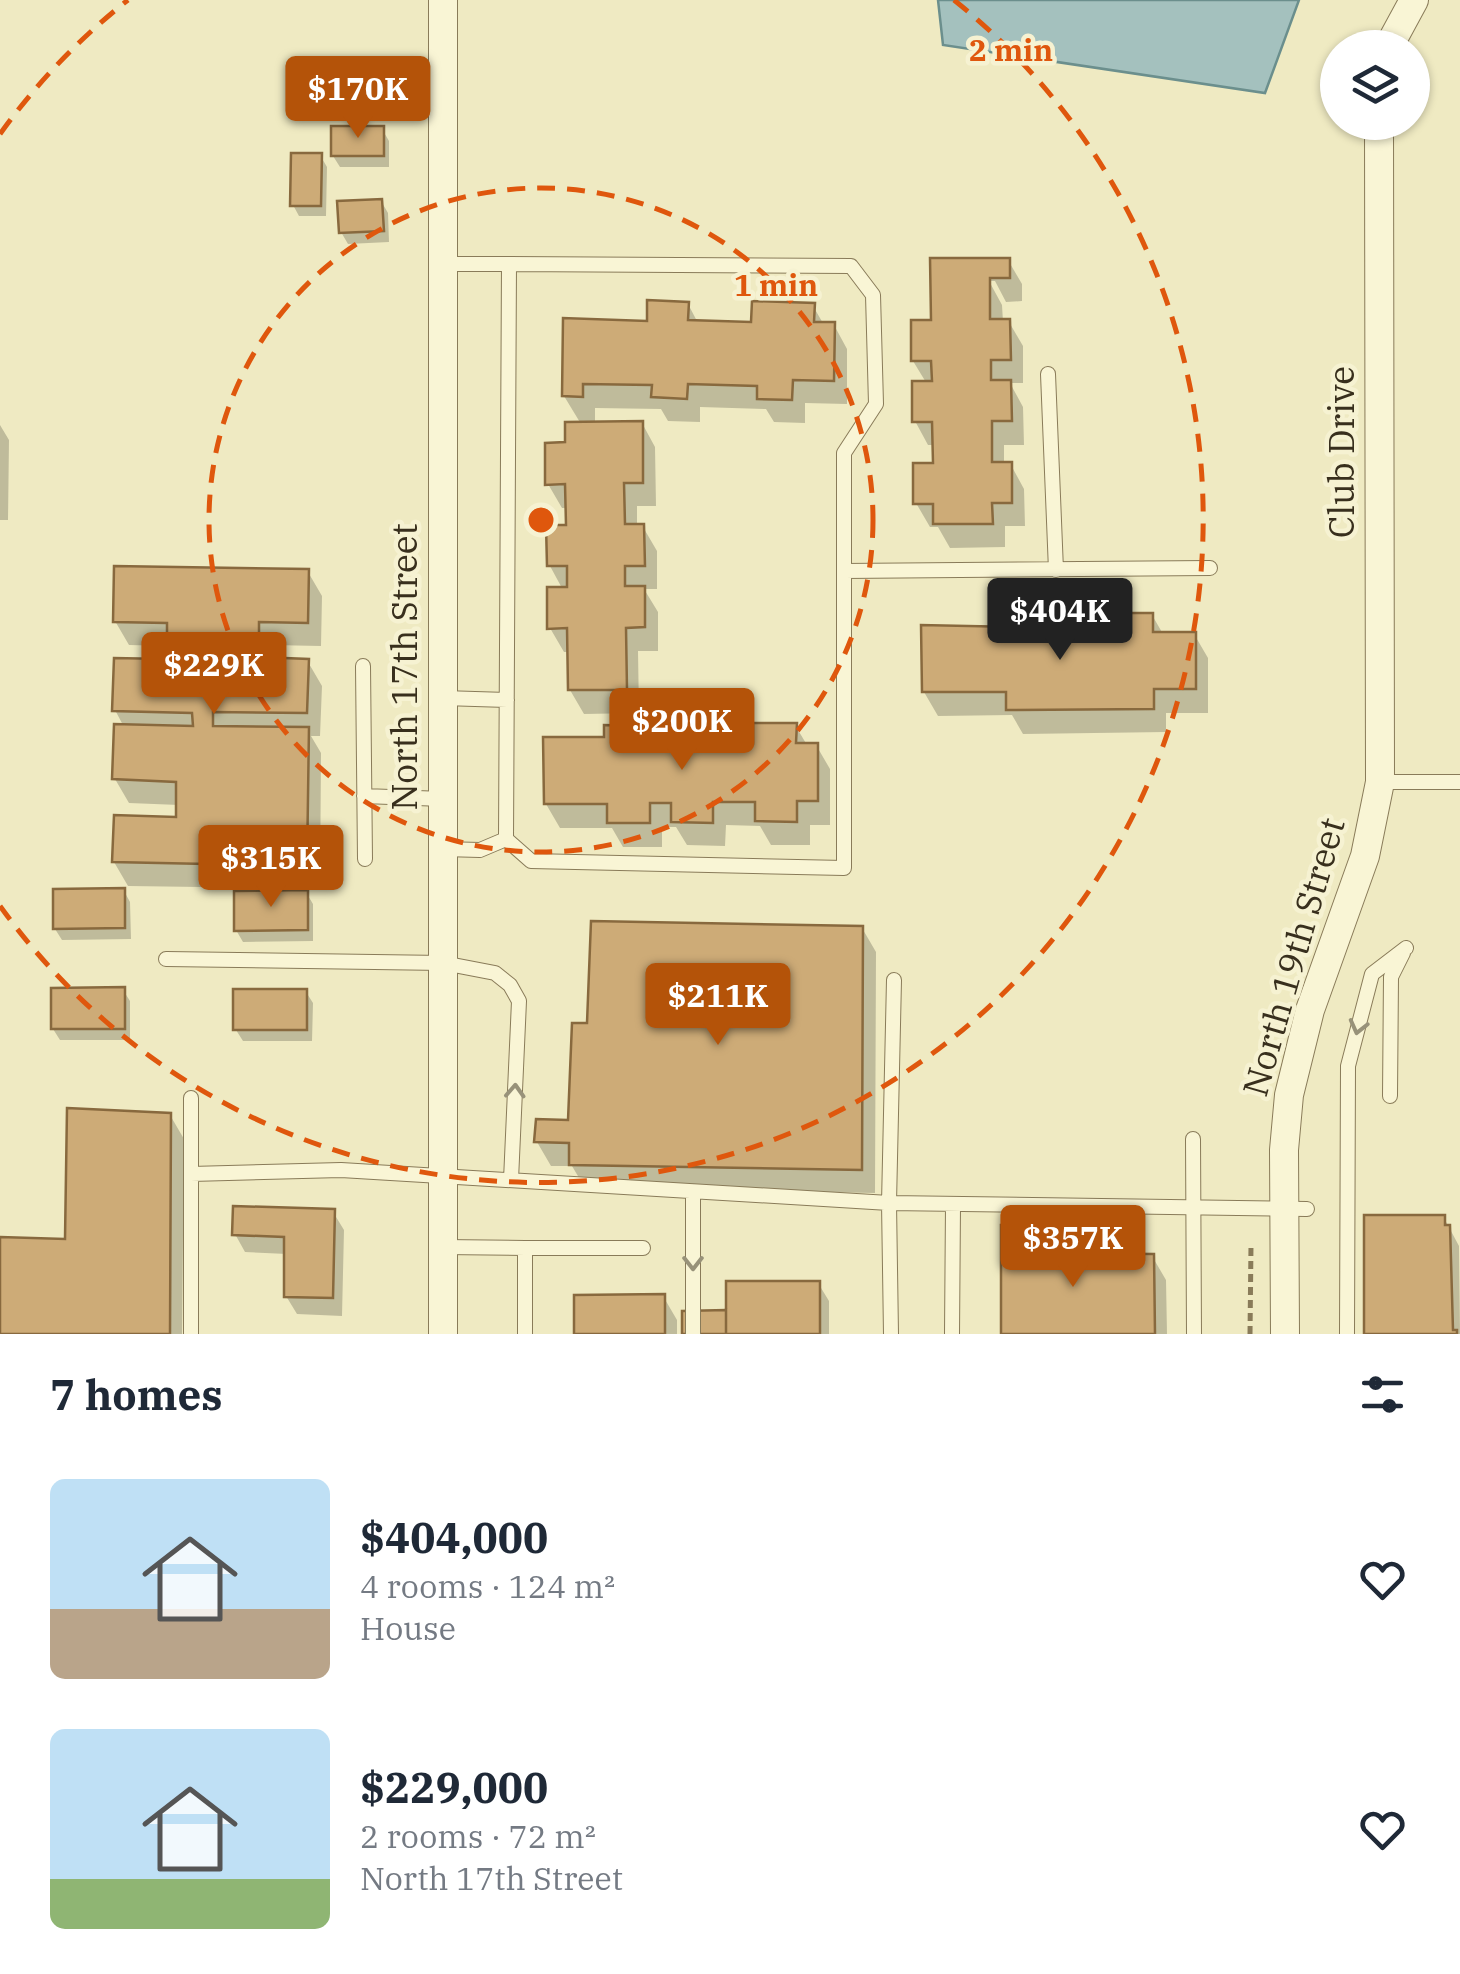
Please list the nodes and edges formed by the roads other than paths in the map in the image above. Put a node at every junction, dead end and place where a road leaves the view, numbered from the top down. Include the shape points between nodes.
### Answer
1 (443, 0) edge
2 (1414, 0) edge
3 (1396, 30) edge
4 (1379, 140) edge
5 (443, 264) junction
6 (509, 264) junction
7 (1048, 374) dead end
8 (1210, 568) dead end
9 (1056, 570) junction
10 (844, 571) junction
11 (363, 666) dead end
12 (443, 698) junction
13 (507, 700) junction
14 (1380, 782) junction
15 (1460, 782) edge
16 (364, 796) junction
17 (443, 799) junction
18 (506, 839) junction
19 (443, 849) junction
20 (365, 859) dead end
21 (166, 959) dead end
22 (443, 963) junction
23 (894, 980) dead end
24 (1390, 1096) dead end
25 (190, 1098) dead end
26 (1193, 1139) dead end
27 (192, 1174) junction
28 (443, 1175) junction
29 (511, 1180) junction
30 (693, 1192) junction
31 (889, 1203) junction
32 (953, 1206) junction
33 (1194, 1208) junction
34 (1296, 1209) junction
35 (443, 1247) junction
36 (525, 1248) junction
37 (643, 1248) dead end
38 (191, 1334) edge
39 (443, 1334) edge
40 (525, 1334) edge
41 (693, 1334) edge
42 (892, 1334) edge
43 (952, 1334) edge
44 (1194, 1334) edge
45 (1285, 1334) edge
46 (1348, 1334) edge

1 - 5 street, North 17th Street
2 - 3 street
4 - 14 street, Club Drive
5 - 6 lane
5 - 12 street, North 17th Street
6 - 10 lane via 850,266 872,295 876,404 844,454
6 - 13 lane
7 - 9 lane
8 - 9 lane
9 - 10 lane
10 - 18 lane via 844,868 531,861
11 - 16 lane
12 - 13 lane
12 - 17 street, North 17th Street
13 - 18 lane
14 - 15 lane
14 - 34 street, North 19th Street via 1365,856 1310,1010 1289,1095 1284,1150
16 - 17 lane
16 - 20 lane
17 - 19 street, North 17th Street
18 - 19 lane via 480,850
19 - 22 street, North 17th Street
21 - 22 lane
22 - 28 street, North 17th Street
29 -> 22 lane via 519,1002 495,973
23 - 31 lane
24 -> 46 lane via 1390,976 1406,948 1372,974 1348,1066
25 - 27 lane
26 - 33 lane
27 - 28 lane
27 - 38 lane
28 - 29 lane
28 - 35 street, North 17th Street
29 - 30 lane
30 - 31 lane
30 -> 41 lane
31 - 32 lane
31 - 42 lane
32 - 33 lane
32 - 43 lane
33 - 34 lane
33 - 44 lane
34 - 45 street, North 19th Street
35 - 36 lane
35 - 39 street, North 17th Street
36 - 37 lane
36 - 40 lane

